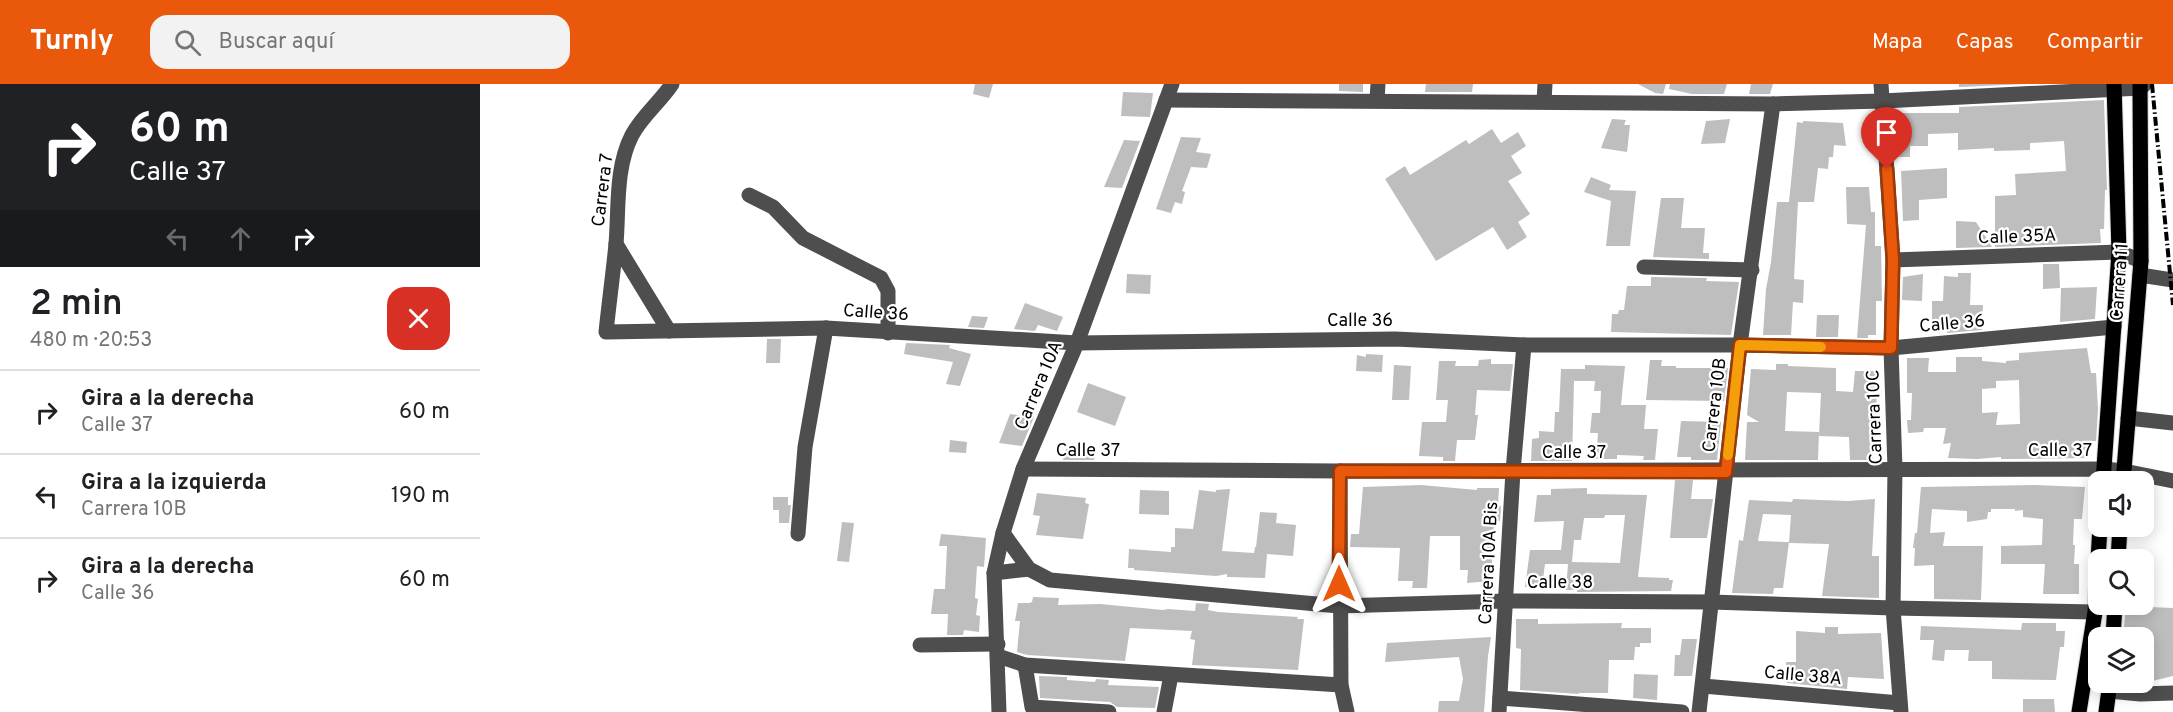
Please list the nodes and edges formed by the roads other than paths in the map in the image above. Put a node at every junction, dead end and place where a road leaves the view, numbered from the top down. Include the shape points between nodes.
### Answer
1 (672, 84) edge
2 (1172, 84) edge
3 (1378, 84) edge
4 (1545, 84) edge
5 (1881, 84) edge
6 (2142, 85) edge
7 (2114, 87) edge
8 (1167, 100) junction
9 (1377, 100) junction
10 (1544, 101) junction
11 (1882, 101) junction
12 (1773, 104) junction
13 (749, 195) dead end
14 (616, 244) junction
15 (2119, 252) junction
16 (1893, 260) junction
17 (1644, 267) dead end
18 (2141, 268) junction
19 (1752, 270) junction
20 (2173, 280) edge
21 (2114, 327) junction
22 (826, 328) junction
23 (669, 331) junction
24 (606, 332) joint
25 (888, 333) junction
26 (1077, 343) junction
27 (1524, 345) junction
28 (1740, 345) junction
29 (1891, 348) junction
30 (2128, 418) junction
31 (2173, 423) edge
32 (1023, 469) junction
33 (1895, 469) junction
34 (1340, 471) junction
35 (1513, 471) junction
36 (2104, 471) edge
37 (2124, 471) edge
38 (1726, 472) junction
39 (2088, 475) edge
40 (2154, 479) edge
41 (2173, 481) edge
42 (1003, 532) junction
43 (798, 534) dead end
44 (1029, 569) junction
45 (994, 573) junction
46 (1506, 601) junction
47 (1711, 602) junction
48 (1339, 606) junction
49 (1893, 608) junction
50 (2088, 612) edge
51 (2095, 615) edge
52 (920, 645) dead end
53 (998, 650) junction
54 (1025, 665) junction
55 (1171, 675) junction
56 (1341, 685) junction
57 (1703, 686) junction
58 (2109, 693) edge
59 (2136, 693) edge
60 (2173, 693) edge
61 (1499, 705) edge
62 (1901, 707) edge
63 (999, 712) edge
64 (1109, 712) edge
65 (1164, 712) edge
66 (1347, 712) edge
67 (1682, 712) edge
68 (1699, 712) edge
69 (2079, 712) edge
70 (2106, 712) edge

1 - 14 street, Carrera 7 via 633,134 622,159
2 - 8 street, Carrera 10A
3 - 9 street
4 - 10 street
5 - 11 street, Carrera 10C
6 - 7 street
6 - 18 main road, Carrera 11
7 - 11 street
7 - 15 main road, Carrera 11
8 - 9 street
8 - 26 street, Carrera 10A
9 - 10 street
10 - 12 street
11 - 12 street
11 - 16 street, Carrera 10C
12 - 19 street, Carrera 10B
13 - 25 street via 773,207 804,238 881,278 888,291
14 - 23 street, Carrera 7
14 - 24 street, Carrera 7
15 - 16 street, Calle 35A
15 - 18 street, Calle 35A
15 - 21 main road, Carrera 11
16 - 29 street, Carrera 10C
17 - 19 street
18 - 20 street, Calle 35A
18 - 30 main road, Carrera 11
19 - 28 street, Carrera 10B
21 - 29 street, Calle 36
21 - 36 main road, Carrera 11
22 - 23 street, Calle 36
22 - 25 street, Calle 36
22 - 43 street via 805,447
23 - 24 street, Calle 36
25 - 26 street, Calle 36
26 - 27 street, Calle 36 via 1395,339
26 - 32 street, Carrera 10A
27 - 28 street, Calle 36
27 - 35 street, Carrera 10A Bis
28 - 29 street, Calle 36
28 - 38 street, Carrera 10B
29 - 33 street, Carrera 10C
30 - 31 street
30 - 37 main road, Carrera 11
32 - 34 street, Calle 37
32 - 42 street, Carrera 10A
33 - 38 street, Calle 37
33 - 39 street, Calle 37
33 - 49 street, Carrera 10C
34 - 35 street, Calle 37
34 - 48 street
35 - 38 street, Calle 37
35 - 46 street, Carrera 10A Bis
38 - 47 street, Carrera 10B
40 - 41 street, Calle 37
42 - 44 street
42 - 45 street, Carrera 10A
44 - 45 street
44 - 48 street, Calle 38 via 1050,580
45 - 53 street, Carrera 10A
46 - 47 street, Calle 38
46 - 48 street, Calle 38
46 - 61 street, Carrera 10A Bis
47 - 49 street, Calle 38
47 - 57 street, Carrera 10B
48 - 56 street
49 - 50 street, Calle 38
49 - 62 street, Carrera 10C
51 - 69 main road
52 - 53 street
53 - 54 street
53 - 63 street, Carrera 10A
54 - 55 street
54 - 64 street via 1032,707
55 - 56 street
55 - 65 street
56 - 66 street
57 - 62 street, Calle 38A
57 - 68 street, Carrera 10B
58 - 70 main road
59 - 60 street
61 - 67 street

